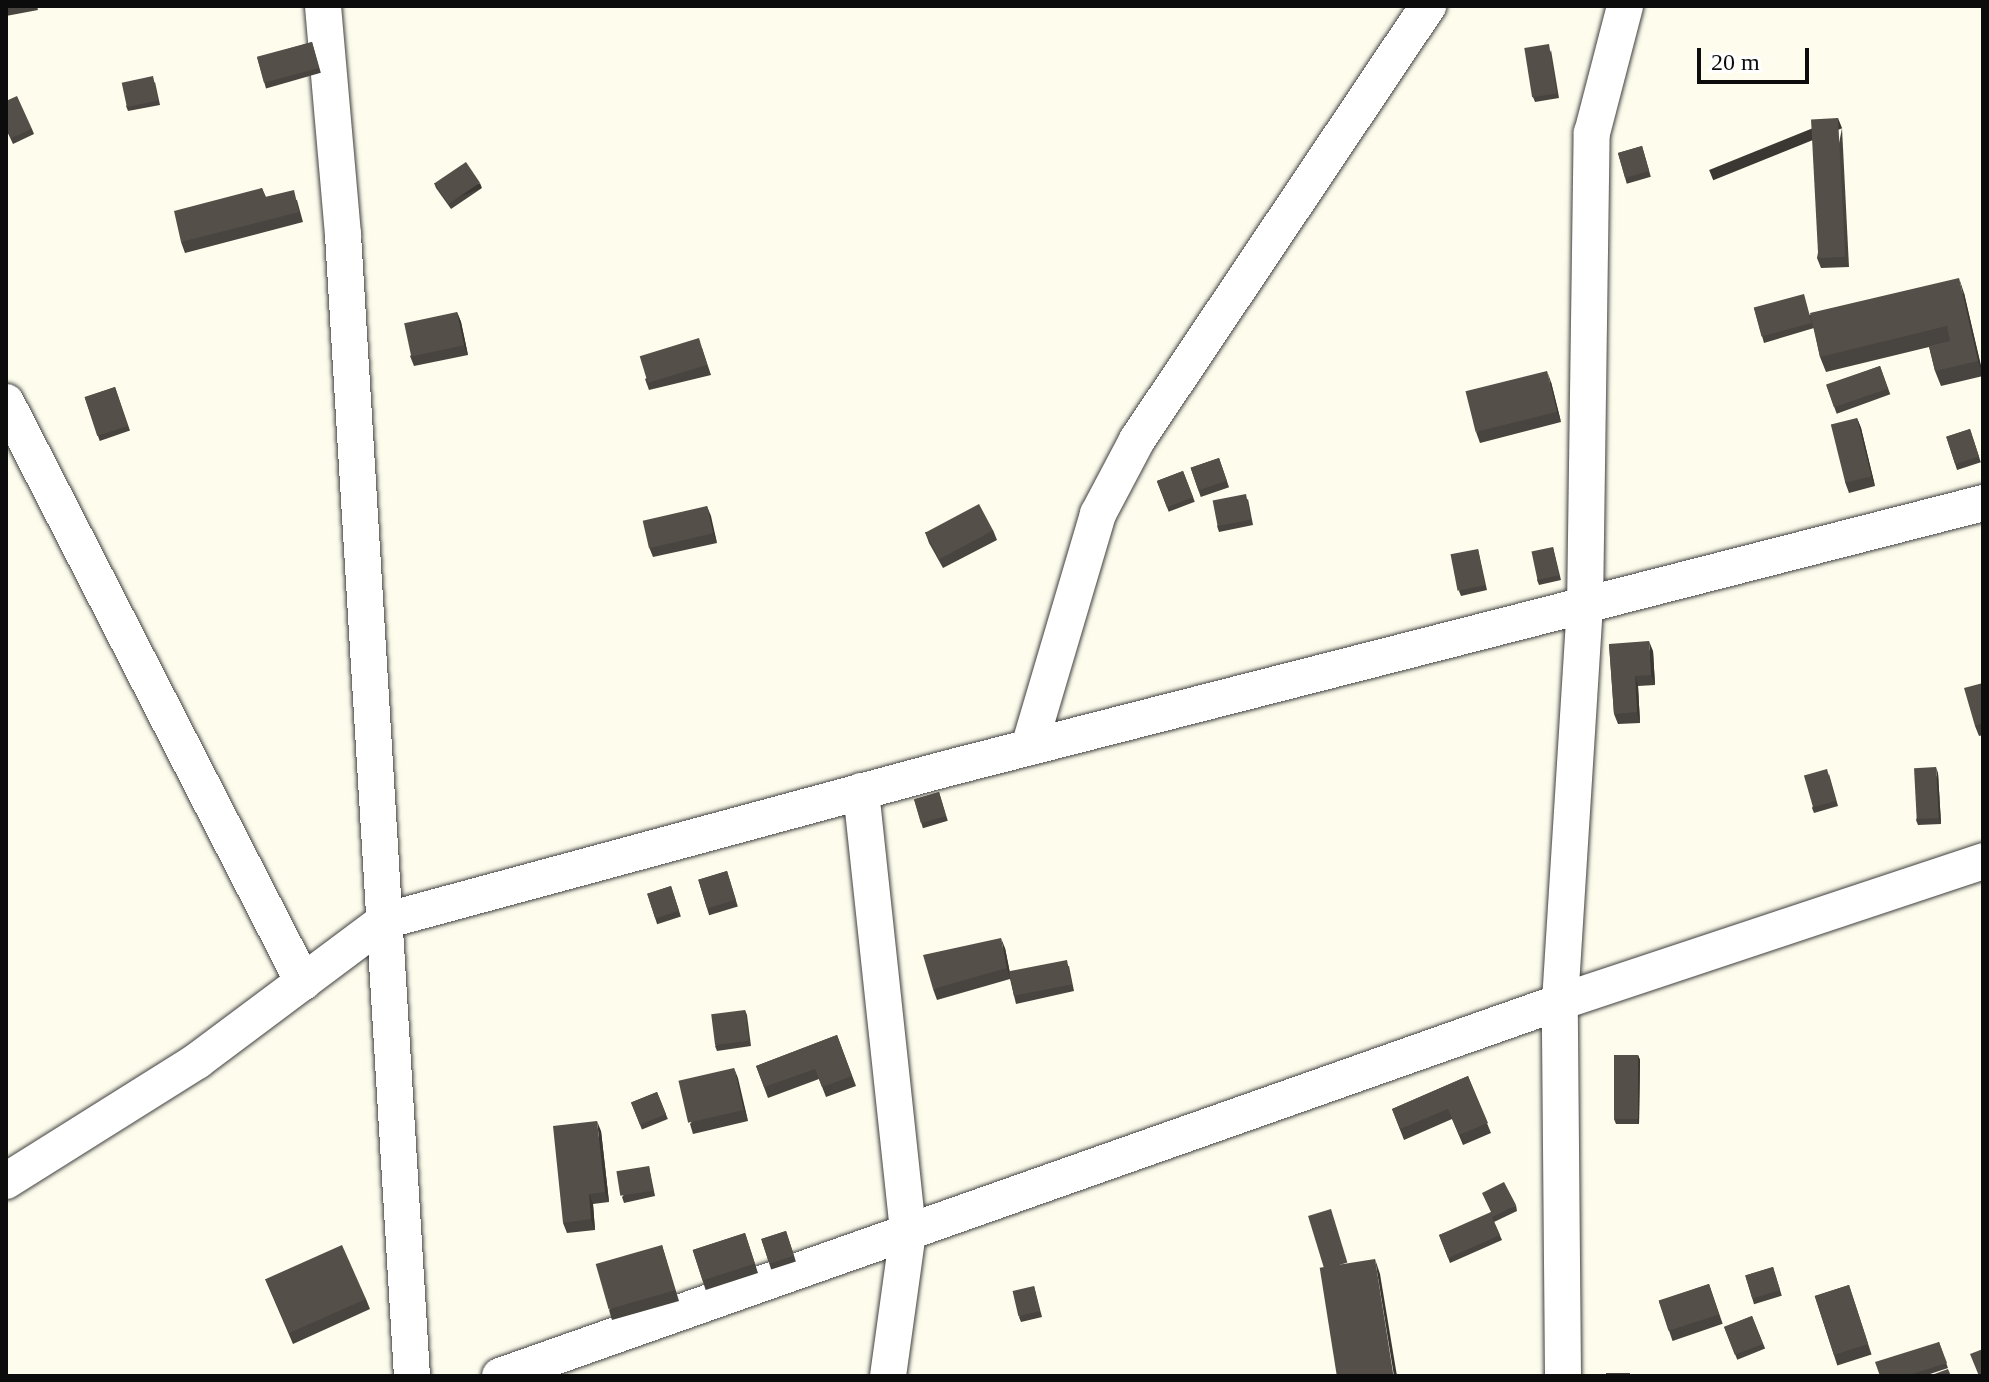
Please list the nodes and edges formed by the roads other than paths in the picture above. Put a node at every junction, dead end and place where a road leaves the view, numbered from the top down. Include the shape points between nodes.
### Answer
1 (323, 6) edge
2 (1428, 6) edge
3 (1625, 6) edge
4 (6, 402) edge
5 (1983, 503) edge
6 (1585, 609) junction
7 (1029, 747) junction
8 (861, 791) junction
9 (1983, 861) edge
10 (384, 921) junction
11 (303, 982) junction
12 (1560, 1002) junction
13 (6, 1181) edge
14 (908, 1232) junction
15 (412, 1376) edge
16 (500, 1376) edge
17 (888, 1376) edge
18 (1563, 1376) edge

1 - 10 street via 343,235
2 - 7 street via 1137,440 1098,514
3 - 6 street via 1592,133
4 - 11 street
5 - 6 street
6 - 7 street
6 - 12 street
7 - 8 street
8 - 10 street
8 - 14 street
9 - 12 street
10 - 11 street
10 - 15 street
11 - 13 street via 197,1061
12 - 14 street
12 - 18 street
14 - 16 street
14 - 17 street

